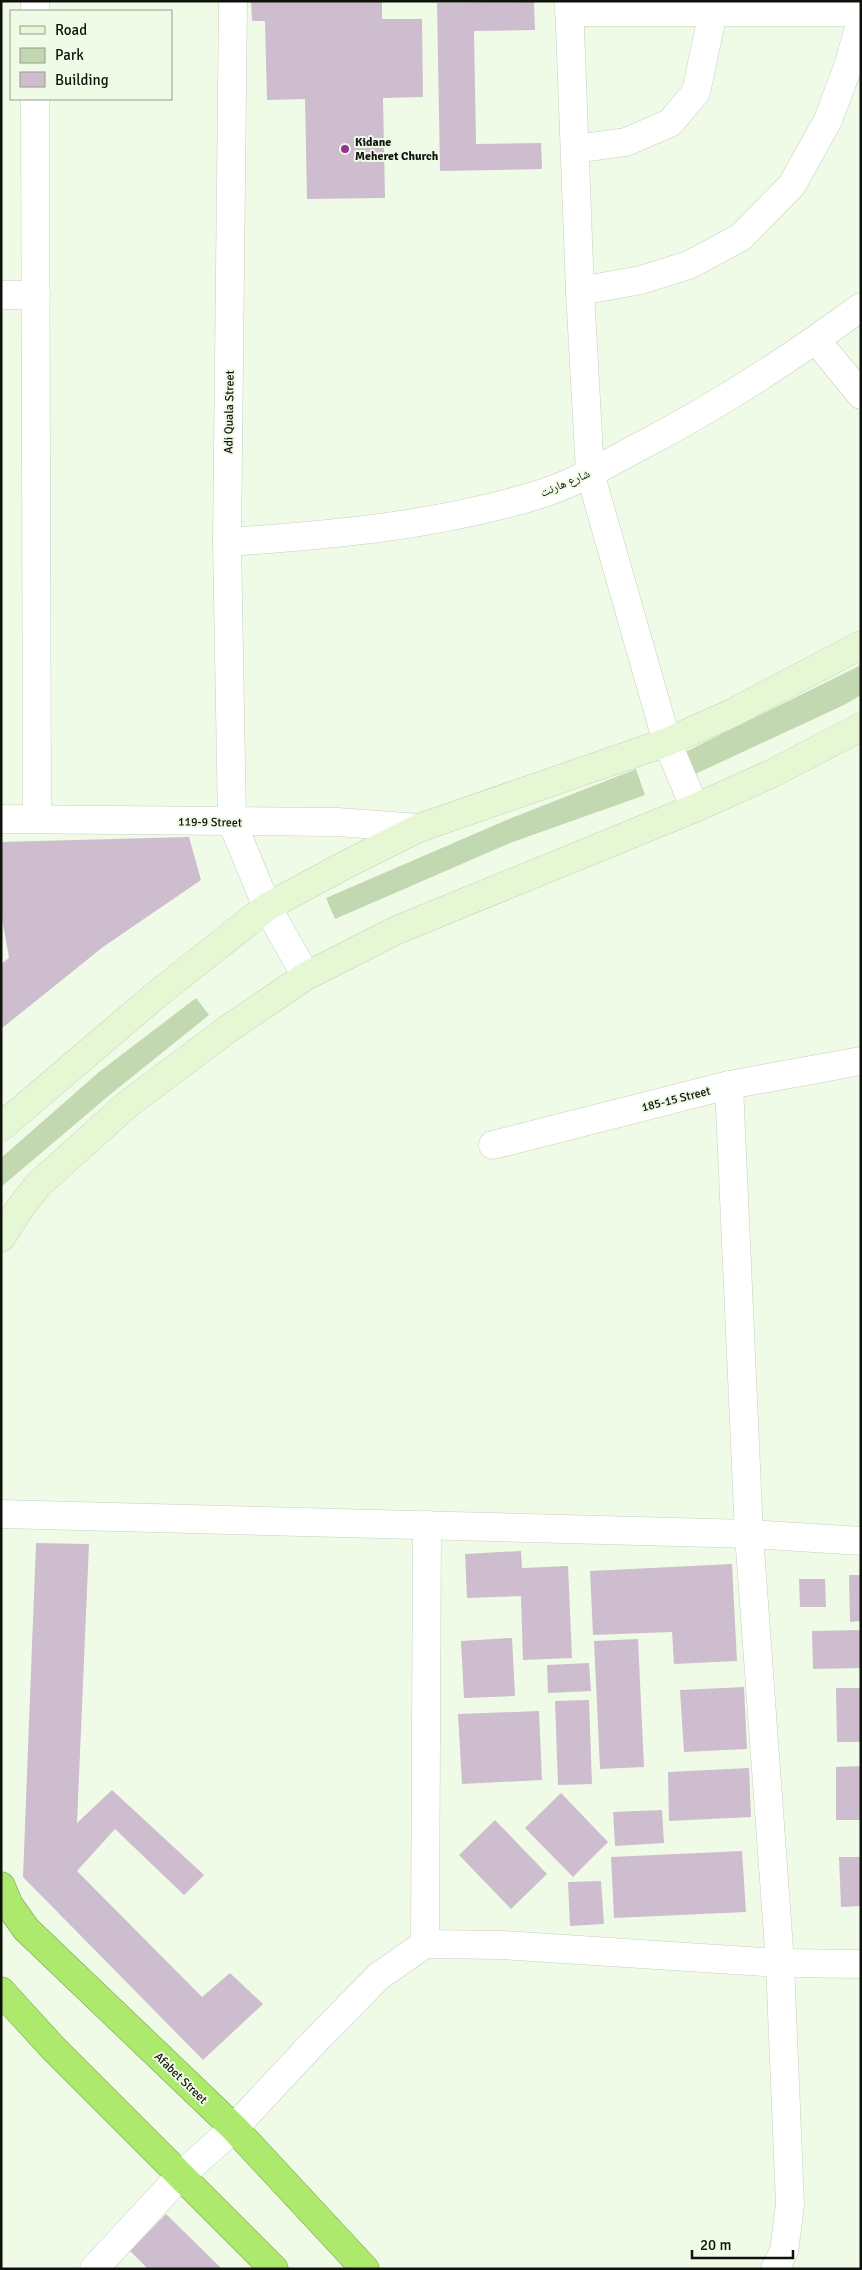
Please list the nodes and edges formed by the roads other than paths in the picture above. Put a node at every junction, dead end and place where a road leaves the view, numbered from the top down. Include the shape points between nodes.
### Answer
1 (233, 1) edge
2 (569, 7) edge
3 (712, 12) junction
4 (861, 12) edge
5 (861, 20) edge
6 (35, 100) edge
7 (575, 149) junction
8 (580, 291) junction
9 (1, 295) edge
10 (36, 295) junction
11 (861, 307) edge
12 (816, 340) junction
13 (861, 395) edge
14 (590, 473) junction
15 (228, 542) junction
16 (861, 645) edge
17 (861, 727) edge
18 (667, 742) junction
19 (695, 808) junction
20 (1, 819) edge
21 (37, 819) junction
22 (232, 822) junction
23 (419, 828) junction
24 (267, 907) junction
25 (306, 976) junction
26 (861, 1061) edge
27 (729, 1085) junction
28 (1, 1127) edge
29 (493, 1145) dead end
30 (1, 1238) edge
31 (1, 1514) edge
32 (427, 1525) junction
33 (749, 1534) junction
34 (861, 1541) edge
35 (1, 1886) edge
36 (425, 1944) junction
37 (780, 1963) junction
38 (861, 1964) edge
39 (1, 1991) edge
40 (234, 2128) junction
41 (180, 2176) junction
42 (94, 2269) edge
43 (274, 2269) edge
44 (365, 2269) edge
45 (775, 2269) edge

1 - 15 street, Adi Quala Street
2 - 3 street
2 - 7 street
3 - 4 street
3 - 7 street via 696,92 670,123 626,142
5 - 8 street via 828,120 792,185 741,237 689,265 641,280
6 - 10 street
7 - 8 street
8 - 14 street
9 - 10 street
10 - 21 street
11 - 12 street, شارع هارنت
12 - 13 street
12 - 14 street, شارع هارنت via 668,432
14 - 15 street, شارع هارنت via 535,496 401,527
14 - 18 street
15 - 22 street, Adi Quala Street
16 - 18 main road via 732,713
17 - 19 main road via 773,773
18 - 19 street
18 - 23 main road
19 - 25 main road via 396,930
20 - 21 street, 119-9 Street
21 - 22 street, 119-9 Street
22 - 23 street, 119-9 Street via 337,822
22 - 24 street
23 - 24 main road
24 - 25 street
24 - 28 main road via 142,1007
25 - 30 main road via 228,1029 128,1104 39,1184
26 - 27 street, 185-15 Street
27 - 29 street, 185-15 Street
27 - 33 street
31 - 32 street
32 - 33 street
32 - 36 street
33 - 34 street
33 - 37 street
35 - 40 highway, Afabet Street via 26,1929
36 - 37 street via 502,1945
36 - 40 street via 379,1976
37 - 38 street
37 - 45 street via 790,2205 784,2251
39 - 41 highway via 52,2048
40 - 41 street
40 - 44 highway, Afabet Street
41 - 42 street
41 - 43 highway

